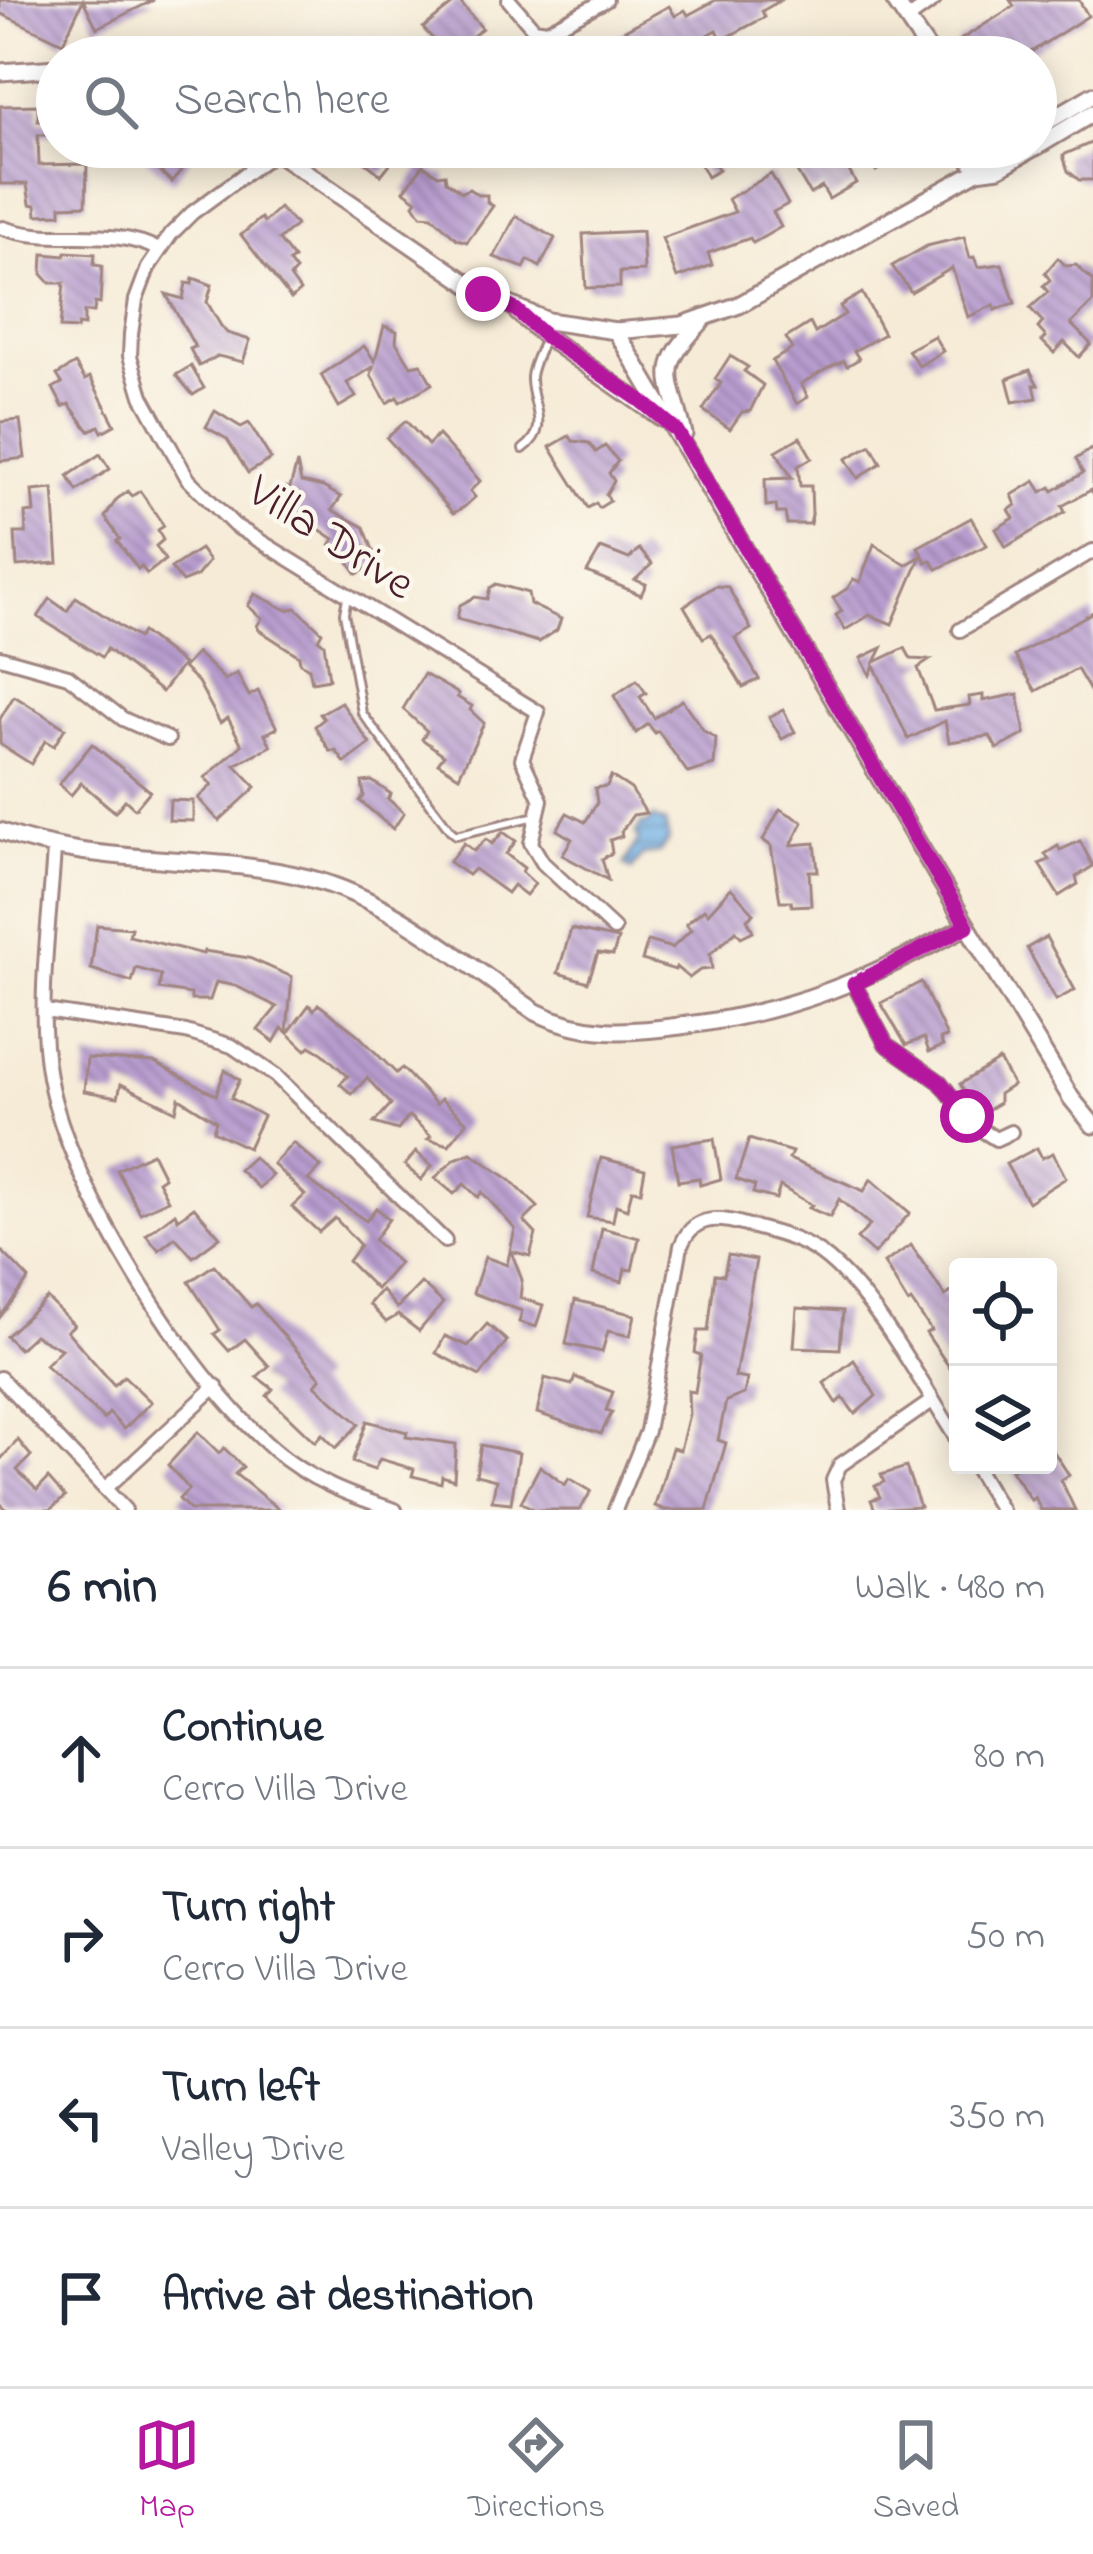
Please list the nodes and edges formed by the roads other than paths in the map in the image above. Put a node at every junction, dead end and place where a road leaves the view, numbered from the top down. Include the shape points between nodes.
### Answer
1 (509, 0) edge
2 (606, 0) edge
3 (894, 0) edge
4 (934, 0) edge
5 (909, 18) junction
6 (920, 36) edge
7 (36, 69) edge
8 (0, 72) edge
9 (1093, 94) edge
10 (1093, 113) edge
11 (1057, 115) edge
12 (1057, 134) edge
13 (248, 168) edge
14 (299, 168) edge
15 (975, 168) edge
16 (980, 168) edge
17 (999, 168) edge
18 (977, 171) junction
19 (3, 229) dead end
20 (159, 250) junction
21 (516, 310) junction
22 (704, 319) junction
23 (616, 331) junction
24 (545, 336) junction
25 (676, 430) junction
26 (687, 448) junction
27 (523, 449) dead end
28 (1093, 551) edge
29 (348, 595) junction
30 (960, 630) dead end
31 (0, 657) edge
32 (168, 740) dead end
33 (536, 816) junction
34 (0, 831) edge
35 (54, 849) junction
36 (967, 926) junction
37 (614, 929) dead end
38 (854, 984) junction
39 (45, 1011) junction
40 (1093, 1125) edge
41 (1011, 1132) dead end
42 (445, 1241) dead end
43 (0, 1378) edge
44 (216, 1386) junction
45 (932, 1401) junction
46 (949, 1427) edge
47 (979, 1474) edge
48 (106, 1489) junction
49 (125, 1510) edge
50 (395, 1510) edge
51 (615, 1510) edge
52 (838, 1510) edge
53 (1001, 1510) edge

1 - 2 street via 534,29 547,31
3 - 5 street
4 - 5 street
5 - 6 street
7 - 8 street
9 - 11 street
10 - 12 street
13 - 20 street, Villa Drive
14 - 21 street via 436,265
15 - 18 street
16 - 18 street
17 - 18 street
18 - 22 street
19 - 20 street via 126,237
20 - 29 street, Villa Drive via 140,283 130,356 176,460 234,524
21 - 23 street
21 - 24 street
22 - 23 street
22 - 26 street via 669,364
23 - 25 street
24 - 25 street
24 - 27 lane via 531,379 540,423
25 - 26 street
26 - 36 street
28 - 30 street
29 - 33 street, Villa Drive via 538,712 521,759 541,800
29 - 33 lane via 344,614 362,713 443,823 456,835
31 - 32 street via 68,676 123,719
33 - 37 street via 534,852
34 - 35 street
35 - 38 street via 265,870 336,886 536,1012 596,1033 770,1012
35 - 39 street
36 - 38 street
36 - 40 street
38 - 41 street via 897,1055 940,1082 980,1131 996,1139
39 - 42 street via 232,1046 276,1076
39 - 44 street via 48,1074 70,1148 131,1270
43 - 48 street
44 - 48 street
44 - 50 street via 274,1450 313,1478
45 - 46 street
45 - 51 street via 868,1304 821,1253 727,1219 699,1223 681,1246 647,1431
45 - 52 street via 840,1465 833,1480
47 - 53 street
48 - 49 street

